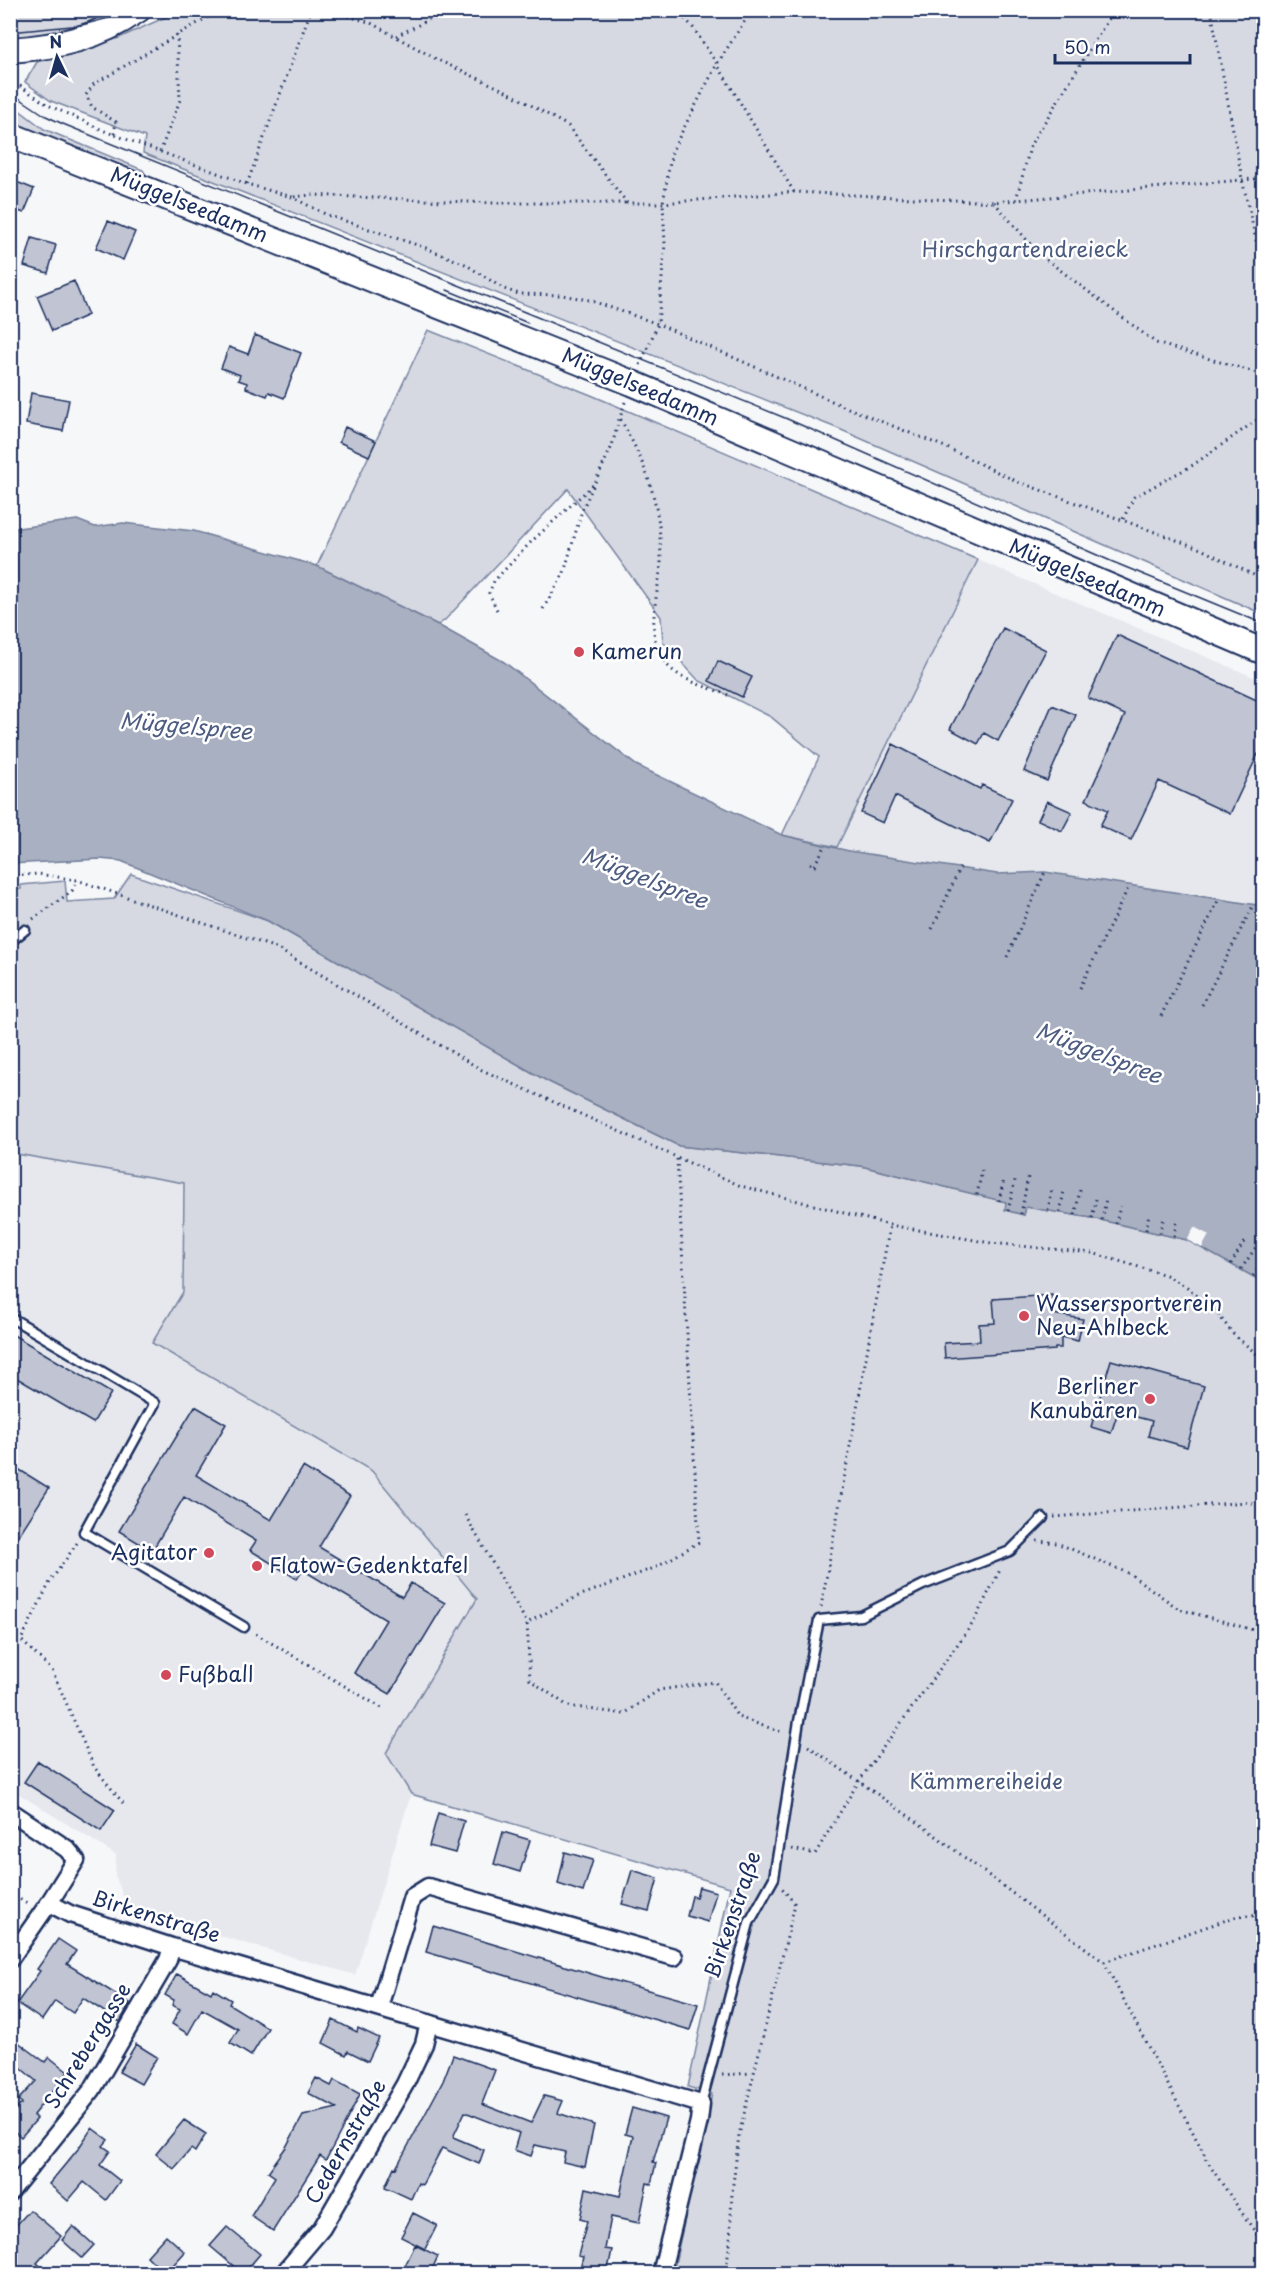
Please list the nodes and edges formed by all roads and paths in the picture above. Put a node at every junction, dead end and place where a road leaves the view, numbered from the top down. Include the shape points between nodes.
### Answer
1 (138, 10) edge
2 (220, 10) edge
3 (311, 10) edge
4 (325, 10) edge
5 (449, 10) edge
6 (676, 10) edge
7 (752, 10) edge
8 (1114, 10) edge
9 (1211, 10) edge
10 (177, 35) junction
11 (395, 36) junction
12 (10, 50) edge
13 (717, 64) junction
14 (10, 79) edge
15 (114, 134) junction
16 (10, 135) edge
17 (160, 152) junction
18 (1263, 178) edge
19 (1242, 179) junction
20 (247, 184) junction
21 (794, 192) junction
22 (292, 197) junction
23 (1016, 200) junction
24 (627, 202) junction
25 (994, 202) junction
26 (663, 203) junction
27 (1263, 274) edge
28 (658, 324) junction
29 (645, 354) dead end
30 (1263, 375) edge
31 (632, 383) junction
32 (1263, 415) edge
33 (620, 418) junction
34 (594, 484) junction
35 (1123, 519) junction
36 (1263, 580) edge
37 (543, 609) dead end
38 (497, 610) dead end
39 (1263, 652) edge
40 (728, 695) dead end
41 (826, 844) dead end
42 (810, 863) dead end
43 (814, 865) junction
44 (820, 868) dead end
45 (960, 868) dead end
46 (1045, 872) dead end
47 (10, 876) edge
48 (77, 880) junction
49 (1129, 886) dead end
50 (1219, 899) dead end
51 (1254, 904) dead end
52 (932, 929) dead end
53 (25, 930) joint
54 (10, 942) edge
55 (1007, 957) dead end
56 (1080, 988) dead end
57 (1202, 1005) dead end
58 (1161, 1016) dead end
59 (677, 1159) junction
60 (982, 1170) dead end
61 (1016, 1176) dead end
62 (1028, 1177) dead end
63 (1004, 1179) dead end
64 (1052, 1189) dead end
65 (1080, 1190) dead end
66 (1064, 1191) dead end
67 (977, 1195) dead end
68 (1096, 1199) dead end
69 (1106, 1199) dead end
70 (999, 1201) dead end
71 (1120, 1206) dead end
72 (1048, 1210) dead end
73 (1008, 1211) dead end
74 (1060, 1212) dead end
75 (1021, 1214) dead end
76 (1149, 1214) dead end
77 (1075, 1215) dead end
78 (1164, 1217) dead end
79 (1092, 1218) dead end
80 (1102, 1220) dead end
81 (1177, 1220) dead end
82 (1116, 1224) dead end
83 (890, 1225) junction
84 (1146, 1230) dead end
85 (1161, 1233) dead end
86 (1174, 1236) dead end
87 (1245, 1240) dead end
88 (1256, 1246) dead end
89 (1263, 1261) edge
90 (1231, 1264) dead end
91 (1241, 1269) dead end
92 (1253, 1276) dead end
93 (10, 1317) edge
94 (1263, 1360) edge
95 (1263, 1505) edge
96 (465, 1515) dead end
97 (1043, 1518) joint
98 (84, 1532) junction
99 (1029, 1532) junction
100 (1010, 1551) junction
101 (819, 1620) junction
102 (527, 1623) junction
103 (244, 1626) joint
104 (1263, 1633) edge
105 (382, 1708) dead end
106 (796, 1737) junction
107 (859, 1781) junction
108 (123, 1803) dead end
109 (10, 1811) edge
110 (779, 1847) junction
111 (774, 1878) junction
112 (49, 1903) junction
113 (1263, 1915) edge
114 (172, 1947) junction
115 (674, 1957) dead end
116 (10, 1959) edge
117 (1104, 1962) junction
118 (379, 2007) junction
119 (429, 2023) junction
120 (752, 2073) junction
121 (708, 2075) junction
122 (700, 2103) junction
123 (10, 2192) edge
124 (1263, 2245) edge
125 (283, 2274) edge
126 (661, 2274) edge
127 (725, 2274) edge

1 - 12 main road via 84,39
2 - 10 path
3 - 20 path
4 - 11 path via 369,22
5 - 11 path
6 - 13 path via 692,26
7 - 13 path
8 - 23 path via 1031,144
9 - 19 path
10 - 15 path via 94,84 86,95 92,107 116,122
10 - 17 path via 180,100
11 - 24 path via 568,126
13 - 21 path
13 - 26 path via 672,151
14 - 15 path via 48,105
15 - 17 path
16 - 31 main road, Müggelseedamm
17 - 20 path
18 - 19 path
19 - 23 path
19 - 27 path
20 - 22 path
21 - 25 path
21 - 26 path
22 - 24 path via 491,203
22 - 28 path via 327,215 465,264 504,289 519,294 589,300
23 - 25 path
24 - 26 path
25 - 30 path via 1039,254 1156,343
26 - 28 path via 665,244
28 - 29 path
28 - 35 path via 1016,481
31 - 33 path
31 - 39 main road, Müggelseedamm
32 - 35 path via 1193,465 1134,497
33 - 34 path
33 - 40 path via 651,481 659,525 661,560 655,642 665,662 684,677
34 - 37 path via 582,510 564,573
34 - 38 path via 494,581 489,593
35 - 36 path via 1202,549
41 - 43 path
42 - 43 path
43 - 44 path
45 - 52 path
46 - 55 path
47 - 48 path via 38,874
48 - 53 path via 72,891 27,923
48 - 59 path via 276,948 482,1070
49 - 56 path
50 - 58 path
51 - 57 path
53 - 54 lane
59 - 83 path via 741,1186
59 - 102 path via 699,1542 657,1567 576,1597
60 - 67 path
61 - 73 path
62 - 75 path
63 - 70 path
64 - 72 path
65 - 77 path
66 - 74 path
68 - 79 path
69 - 80 path
71 - 82 path
76 - 84 path
78 - 85 path
81 - 86 path
83 - 94 path via 991,1243 1092,1253 1166,1275 1217,1313 1234,1335
83 - 101 path
87 - 90 path
88 - 91 path
89 - 92 path
93 - 98 lane via 155,1403
95 - 97 path via 1247,1502
96 - 102 path
97 - 99 lane
98 - 103 lane
98 - 108 path via 50,1582 21,1640 52,1670 94,1767
99 - 100 lane
99 - 104 path via 1031,1538 1040,1542 1057,1543 1130,1574 1179,1609
100 - 101 lane via 922,1585 861,1616
100 - 107 path via 973,1623
101 - 106 lane, Birkenstraße
102 - 106 path via 530,1680 568,1706 624,1714 659,1690 715,1682 738,1717
103 - 105 path
106 - 107 path
106 - 110 lane, Birkenstraße
107 - 110 path via 815,1854
107 - 117 path
109 - 112 street, Birkenstraße via 67,1849 76,1860
110 - 111 lane, Birkenstraße
111 - 120 path via 795,1904
111 - 121 lane, Birkenstraße via 749,1923
112 - 114 street, Birkenstraße via 70,1914
112 - 116 street
113 - 117 path via 1235,1917
114 - 118 street, Birkenstraße
114 - 123 street, Schrebergasse via 92,2090
115 - 118 street, Birkenstraße via 428,1887 412,1897
117 - 124 path via 1212,2169
118 - 119 street, Birkenstraße
119 - 122 street, Birkenstraße
119 - 125 street, Cedernstraße via 424,2044 405,2084 322,2228
120 - 121 path
120 - 127 path via 738,2135
121 - 122 lane, Birkenstraße
122 - 126 street via 699,2121

